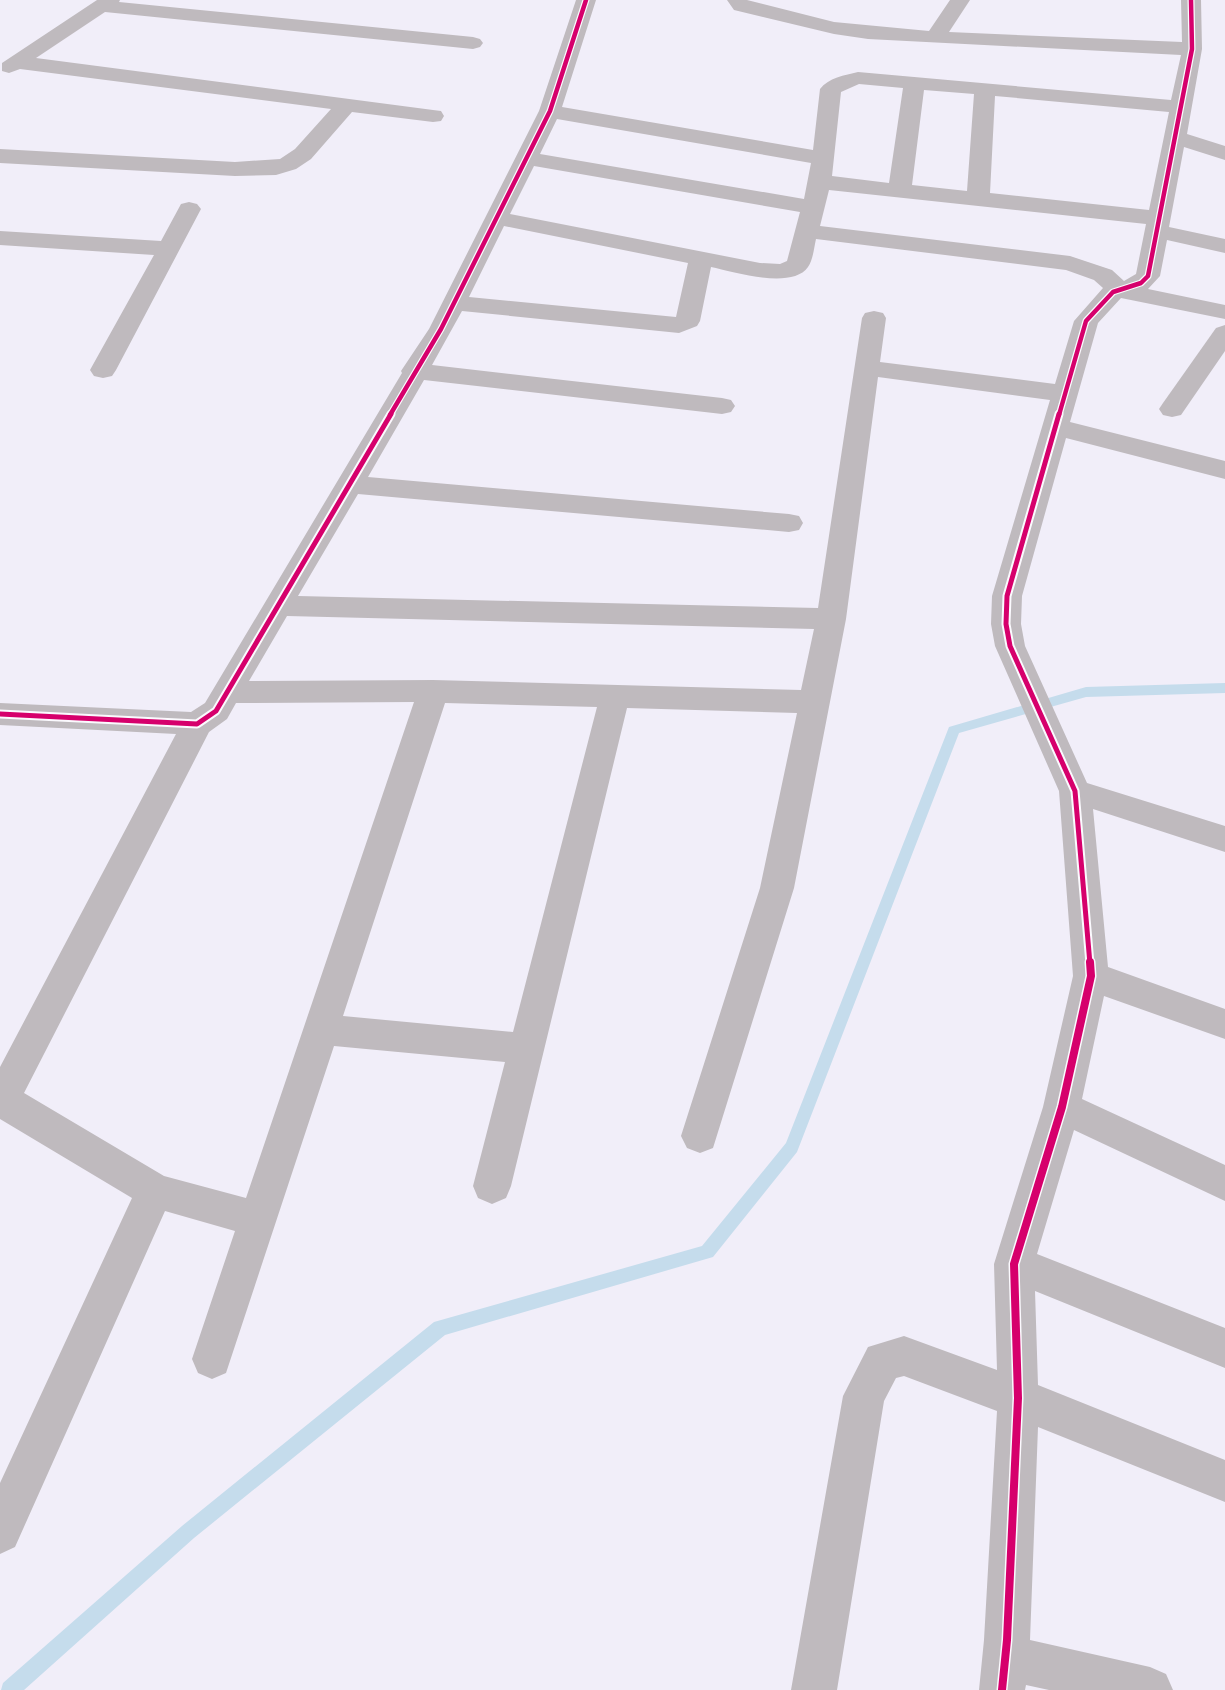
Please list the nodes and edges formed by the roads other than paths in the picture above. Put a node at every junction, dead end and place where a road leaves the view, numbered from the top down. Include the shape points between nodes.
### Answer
1 (586, 0) edge
2 (736, 0) edge
3 (960, 0) edge
4 (1191, 0) edge
5 (105, 3) edge
6 (935, 38) junction
7 (473, 43) dead end
8 (1192, 49) junction
9 (8, 67) edge
10 (914, 82) junction
11 (985, 89) junction
12 (348, 105) junction
13 (550, 111) junction
14 (433, 116) dead end
15 (1178, 122) junction
16 (1225, 153) edge
17 (0, 156) edge
18 (526, 158) junction
19 (823, 158) junction
20 (820, 182) junction
21 (900, 189) junction
22 (978, 197) junction
23 (813, 207) junction
24 (189, 209) dead end
25 (497, 218) junction
26 (1158, 225) junction
27 (806, 231) junction
28 (0, 238) edge
29 (1225, 246) edge
30 (169, 249) junction
31 (701, 258) junction
32 (1120, 290) junction
33 (454, 303) junction
34 (1225, 312) edge
35 (874, 318) dead end
36 (1225, 333) edge
37 (866, 368) junction
38 (103, 370) dead end
39 (414, 371) junction
40 (1066, 394) junction
41 (722, 406) dead end
42 (1172, 409) dead end
43 (1056, 427) junction
44 (1225, 470) edge
45 (350, 484) junction
46 (789, 523) dead end
47 (278, 606) junction
48 (831, 618) junction
49 (433, 691) junction
50 (228, 692) junction
51 (615, 696) junction
52 (813, 702) junction
53 (0, 714) edge
54 (197, 724) junction
55 (1075, 791) junction
56 (1225, 839) edge
57 (1091, 976) junction
58 (1225, 1024) edge
59 (321, 1029) junction
60 (527, 1049) junction
61 (1, 1100) edge
62 (1062, 1107) junction
63 (700, 1136) dead end
64 (1225, 1184) edge
65 (492, 1186) dead end
66 (155, 1191) junction
67 (258, 1219) junction
68 (1014, 1264) junction
69 (1225, 1348) edge
70 (212, 1359) dead end
71 (1018, 1398) junction
72 (1225, 1481) edge
73 (0, 1532) edge
74 (1004, 1673) edge
75 (814, 1690) edge
76 (1149, 1690) edge

1 - 13 street
2 - 6 street via 741,6 834,27
3 - 6 street
4 - 8 street
5 - 7 street
5 - 9 street
6 - 8 street
8 - 15 street
9 - 12 street
10 - 11 street
10 - 19 street via 858,78 831,89
10 - 21 street
11 - 15 street
11 - 22 street
12 - 14 street
12 - 17 street via 303,154 276,168
13 - 18 street
13 - 19 street
15 - 16 street
15 - 26 street
18 - 23 street
18 - 25 street
19 - 20 street
20 - 21 street
20 - 23 street
21 - 22 street
22 - 26 street
23 - 27 street
24 - 30 street
25 - 31 street
25 - 33 street
26 - 29 street
26 - 32 street via 1148,276 1142,283
27 - 31 street via 794,268 777,272
27 - 32 street via 1070,264 1103,275
28 - 30 street
30 - 38 street
31 - 33 street via 688,321 679,326
32 - 34 street
32 - 40 street via 1104,300 1086,321
33 - 39 street
35 - 37 street
36 - 42 street
37 - 40 street
37 - 48 street
39 - 41 street
39 - 45 street
40 - 43 street
43 - 44 street
43 - 55 street via 1007,596 1006,624 1010,646
45 - 46 street
45 - 47 street
47 - 48 street
47 - 50 street
48 - 52 street
49 - 50 street
49 - 51 street
49 - 59 street
50 - 54 street via 216,711
51 - 52 street
51 - 60 street
52 - 63 street via 777,888
53 - 54 street
54 - 61 street
55 - 56 street
55 - 57 street
57 - 58 street
57 - 62 street
59 - 60 street
59 - 67 street
60 - 65 street
61 - 66 street
62 - 64 street
62 - 68 street
66 - 67 street
66 - 73 street
67 - 70 street
68 - 69 street
68 - 71 street
71 - 72 street
71 - 74 street
71 - 75 street via 904,1356 883,1361 864,1396
74 - 76 street

